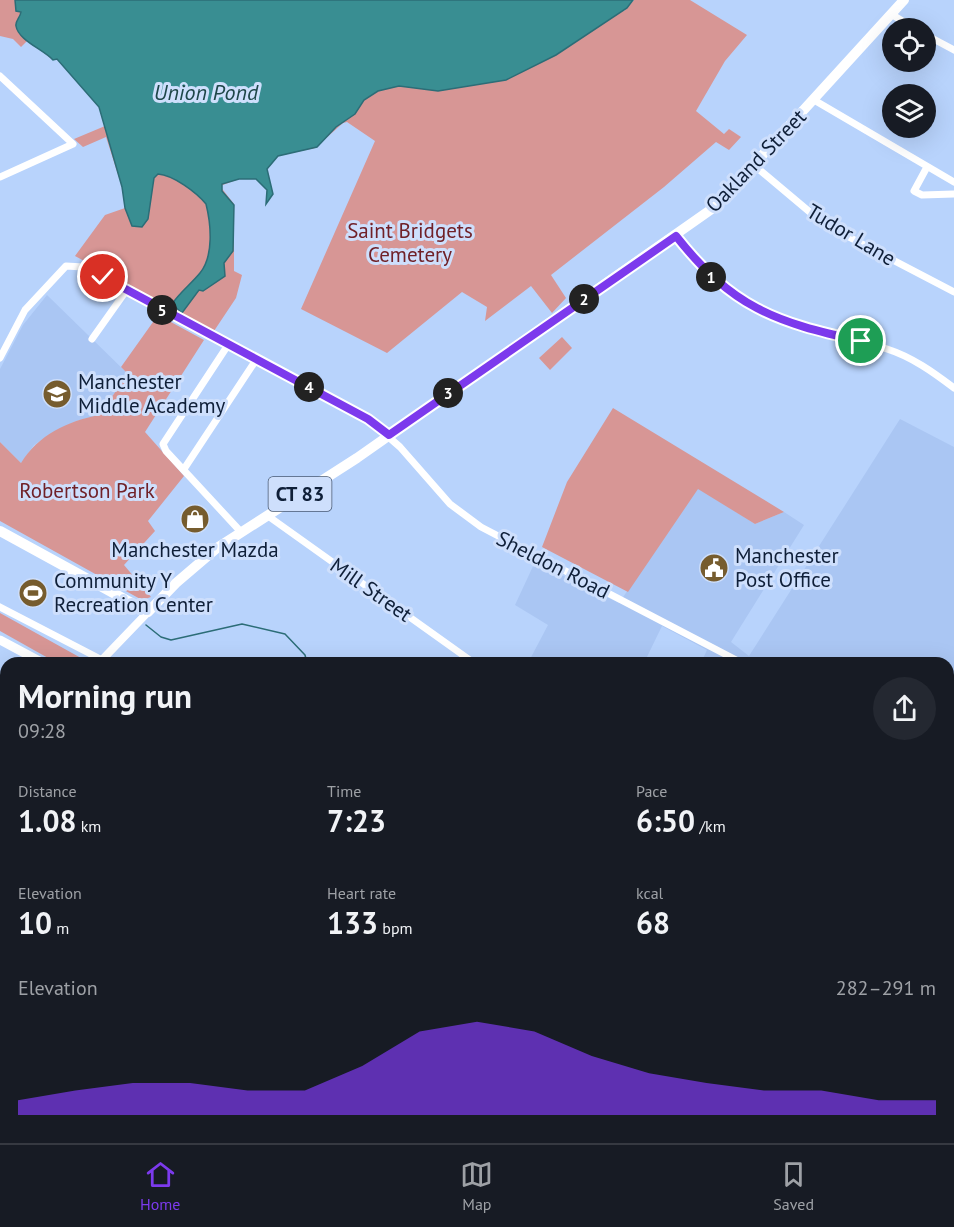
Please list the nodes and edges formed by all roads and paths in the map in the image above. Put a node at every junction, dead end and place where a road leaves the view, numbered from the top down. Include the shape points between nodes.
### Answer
1 (904, 0) edge
2 (891, 14) junction
3 (898, 18) edge
4 (936, 40) edge
5 (954, 50) edge
6 (0, 76) edge
7 (814, 100) junction
8 (755, 166) junction
9 (927, 167) junction
10 (0, 177) edge
11 (954, 182) edge
12 (954, 194) edge
13 (676, 236) junction
14 (126, 291) junction
15 (954, 292) edge
16 (92, 339) dead end
17 (228, 345) junction
18 (0, 358) edge
19 (256, 360) junction
20 (954, 387) edge
21 (389, 435) junction
22 (184, 469) junction
23 (267, 516) junction
24 (0, 531) edge
25 (241, 532) junction
26 (0, 607) edge
27 (148, 612) junction
28 (0, 640) edge
29 (32, 657) edge
30 (94, 657) edge
31 (108, 657) edge
32 (466, 657) edge
33 (730, 657) edge

1 - 2 main road, Oakland Street / CT 83
2 - 3 street
2 - 7 main road, Oakland Street / CT 83
4 - 5 street
6 - 10 street via 73,144
7 - 8 main road, Oakland Street / CT 83
7 - 9 street
8 - 13 main road, Oakland Street / CT 83 via 716,206
8 - 15 street, Tudor Lane via 824,224
9 - 11 street
9 - 12 street via 914,191 922,195
13 - 20 street via 712,278 750,306 803,328 887,349 912,359
13 - 21 main road, Oakland Street / CT 83
14 - 16 street
14 - 17 street, Sheldon Road
14 - 18 street, Sheldon Road via 83,267 66,266 25,310
17 - 19 street, Sheldon Road
17 - 22 street via 163,444
19 - 21 street, Sheldon Road via 368,419
19 - 22 street
21 - 23 main road, Oakland Street / CT 83
21 - 33 street, Sheldon Road via 450,504 481,527
22 - 25 street
23 - 25 main road, Oakland Street / CT 83
23 - 32 street, Mill Street
24 - 27 main road
25 - 27 main road, Oakland Street / CT 83 via 200,561
26 - 30 street
27 - 31 street, Oakland Street
28 - 29 main road

